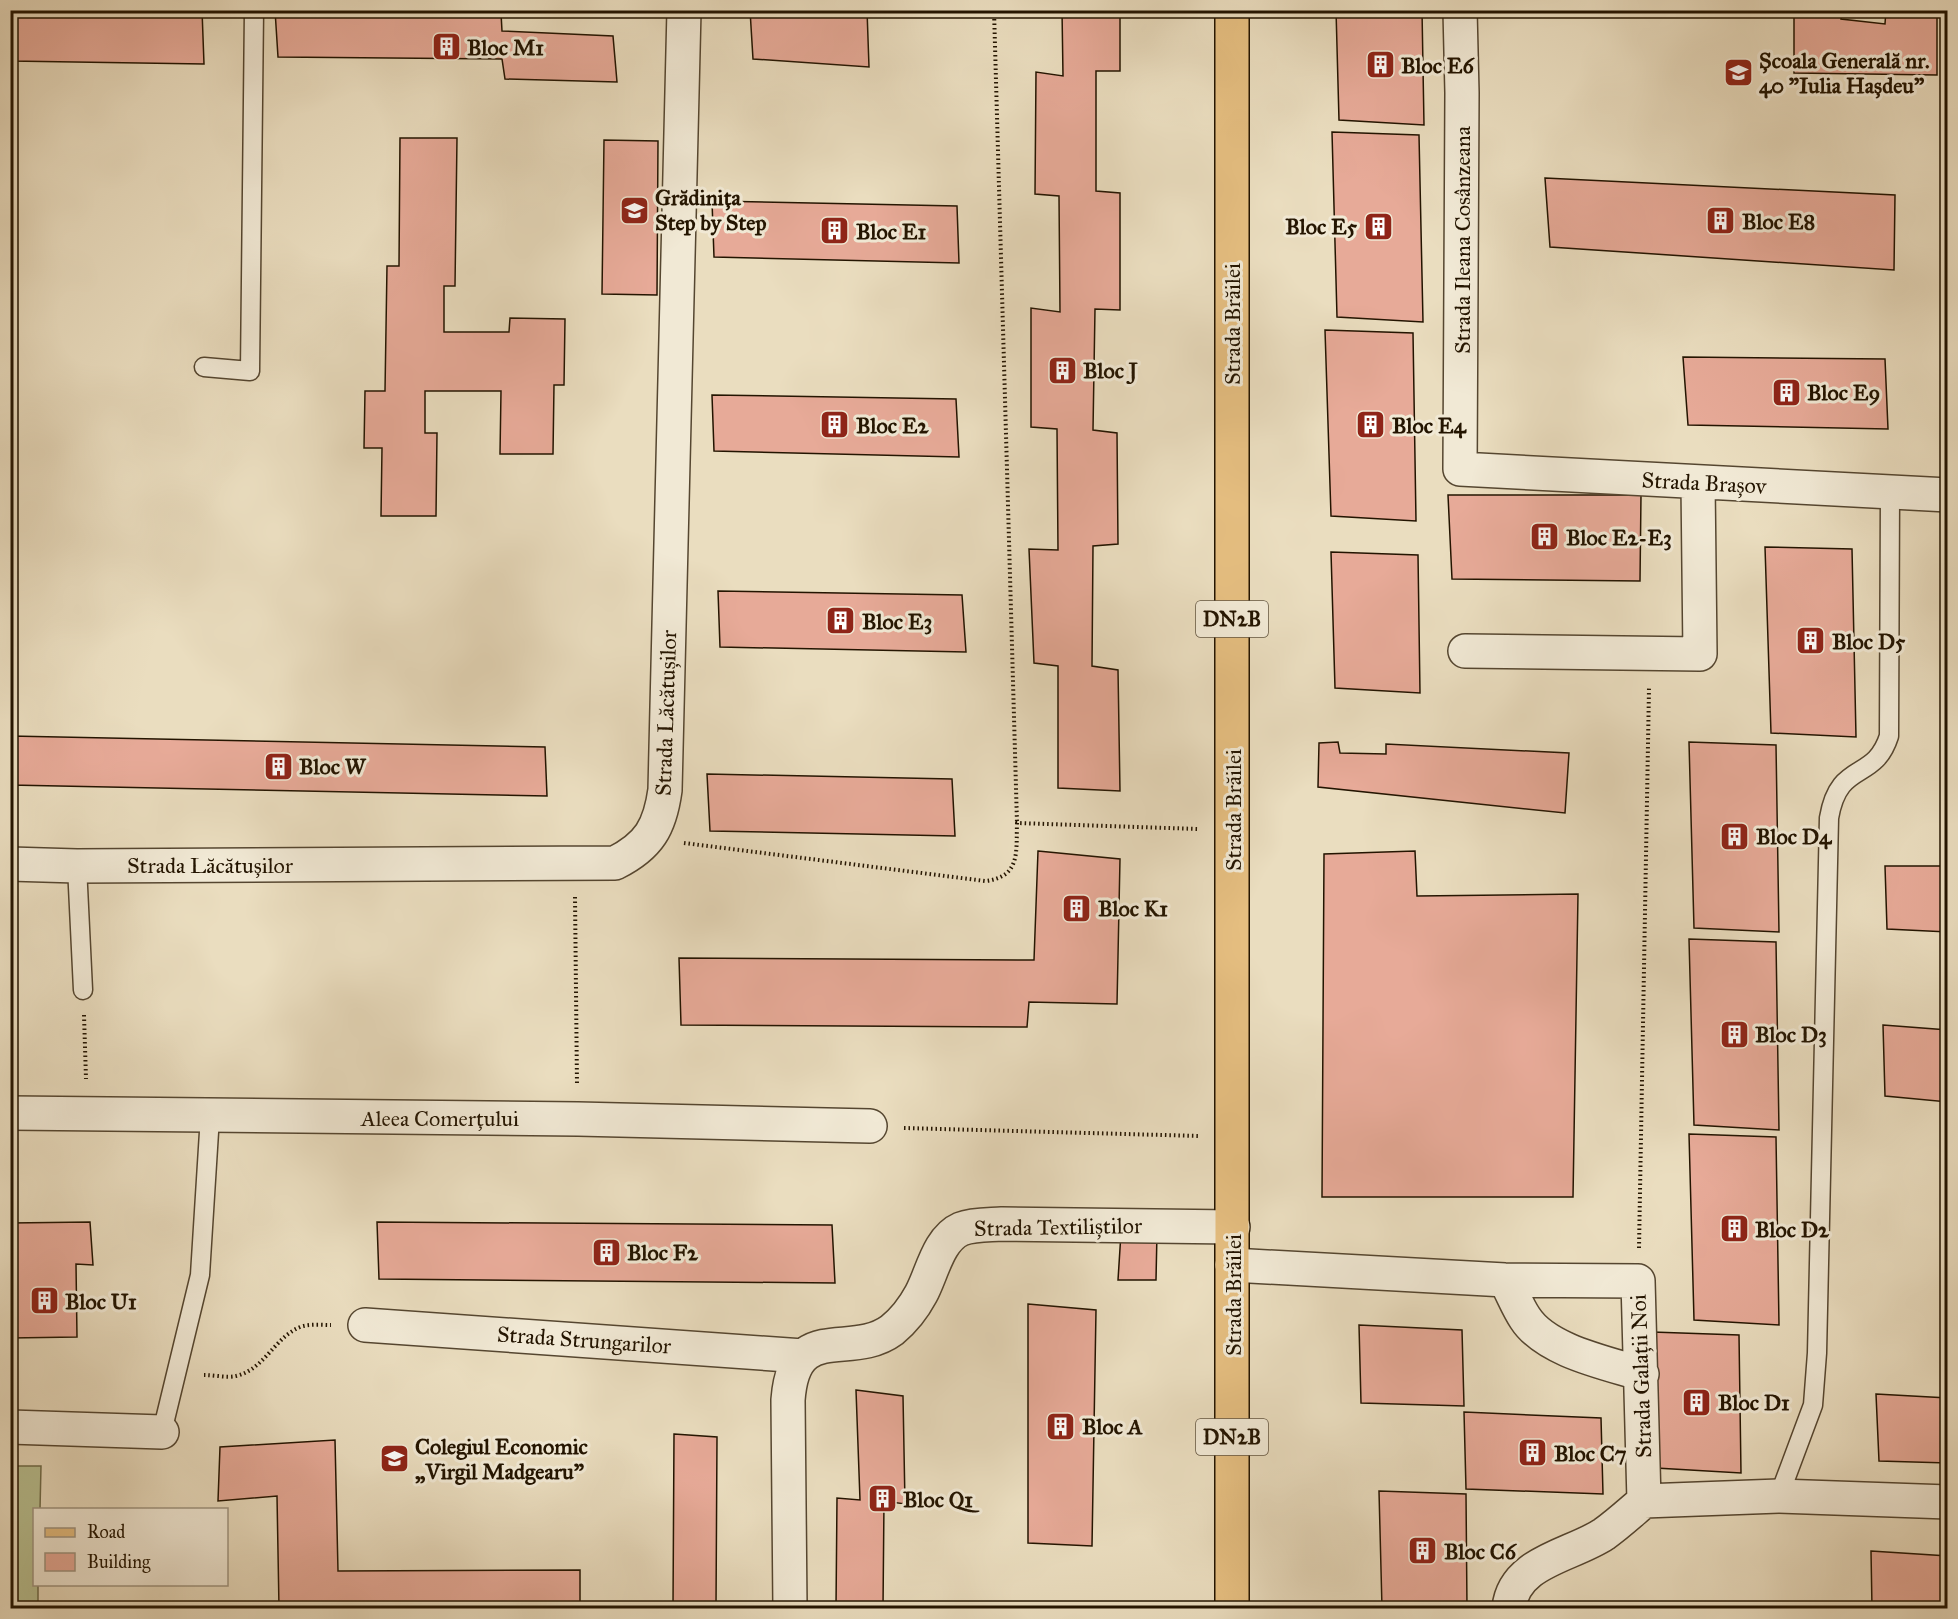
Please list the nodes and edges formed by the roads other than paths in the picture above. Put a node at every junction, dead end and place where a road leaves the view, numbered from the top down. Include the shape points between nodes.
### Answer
1 (254, 10) edge
2 (684, 10) edge
3 (1232, 10) edge
4 (1460, 10) edge
5 (204, 367) dead end
6 (1460, 477) joint
7 (1698, 483) junction
8 (1890, 493) junction
9 (1947, 495) edge
10 (1465, 651) dead end
11 (10, 864) edge
12 (77, 866) junction
13 (83, 990) road end
14 (10, 1113) edge
15 (210, 1116) junction
16 (870, 1126) dead end
17 (1233, 1227) junction
18 (1232, 1264) junction
19 (1505, 1280) junction
20 (365, 1325) road end
21 (803, 1356) junction
22 (1642, 1374) junction
23 (10, 1427) edge
24 (162, 1432) joint
25 (1779, 1496) junction
26 (1644, 1501) junction
27 (1947, 1502) edge
28 (790, 1608) edge
29 (1232, 1608) edge
30 (1509, 1608) edge

1 - 5 lane via 250,371
2 - 12 street, Strada Lăcătușilor via 665,790 661,816 649,838 632,855 615,863
3 - 17 main road, Strada Brăilei / DN2B
4 - 6 street, Strada Ileana Cosânzeana
6 - 7 street, Strada Brașov
7 - 8 street, Strada Brașov
7 - 10 street via 1700,654
8 - 9 street, Strada Brașov
8 - 25 lane via 1889,736 1875,763 1839,785 1829,818 1813,1404
11 - 12 street, Strada Lăcătușilor
12 - 13 lane
14 - 15 street, Aleea Comerțului
15 - 16 street, Aleea Comerțului
15 - 24 lane via 200,1275
17 - 18 main road, Strada Brăilei / DN2B
17 - 21 street, Strada Textiliștilor via 975,1225 959,1230 943,1247 914,1306 894,1328 867,1342 832,1343
18 - 19 street, Strada Galații Noi
18 - 29 main road, Strada Brăilei / DN2B
19 - 22 street via 1526,1320 1544,1336 1578,1355
19 - 22 street, Strada Galații Noi via 1638,1281
20 - 21 street, Strada Strungarilor
21 - 28 street via 789,1382 788,1400
22 - 26 street, Strada Galații Noi
23 - 24 street
25 - 26 street
25 - 27 street
26 - 30 street via 1603,1534 1524,1575 1510,1598

